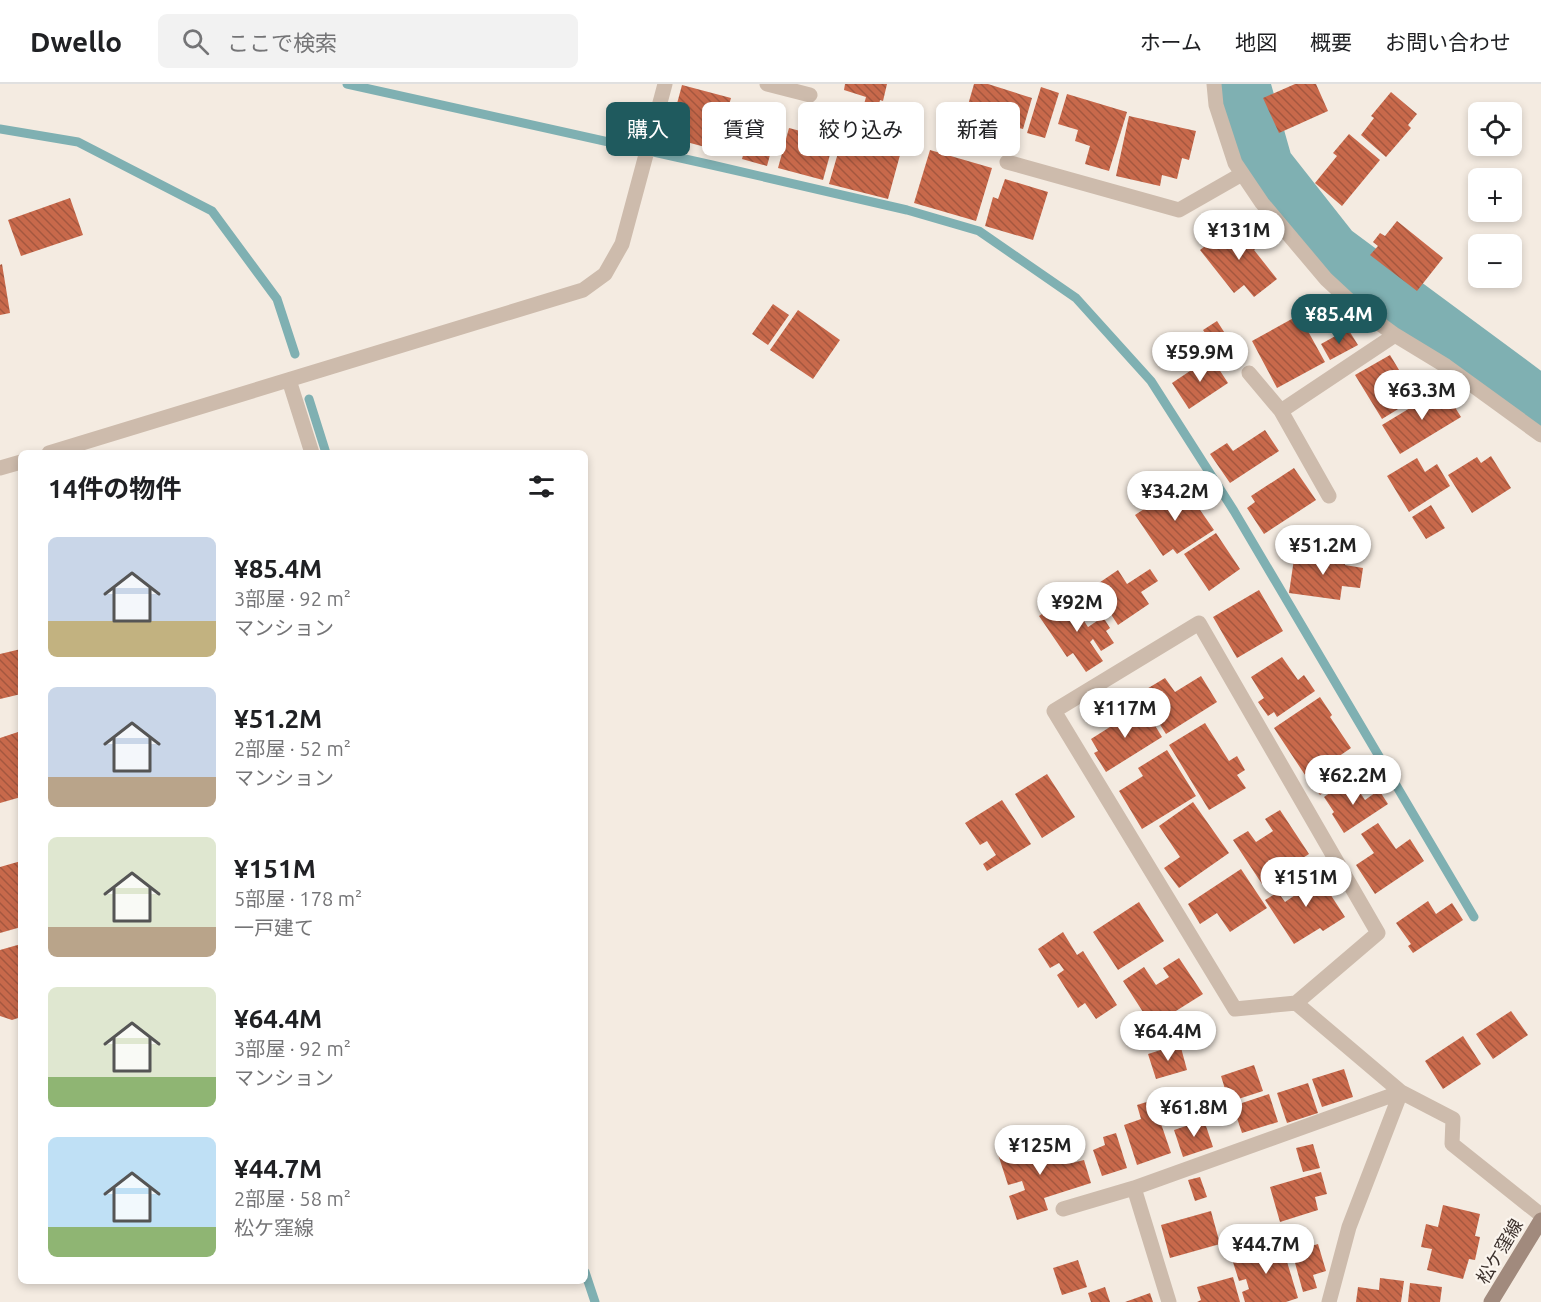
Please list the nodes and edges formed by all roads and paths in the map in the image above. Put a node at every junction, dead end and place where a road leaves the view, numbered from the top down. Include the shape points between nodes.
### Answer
1 (665, 84) edge
2 (767, 84) edge
3 (1214, 84) edge
4 (810, 95) dead end
5 (1007, 162) dead end
6 (1242, 174) junction
7 (1395, 334) junction
8 (1249, 373) dead end
9 (289, 380) junction
10 (1281, 411) junction
11 (1541, 435) edge
12 (59, 450) edge
13 (311, 450) edge
14 (18, 463) edge
15 (0, 468) edge
16 (1329, 496) dead end
17 (1296, 1003) junction
18 (1401, 1092) junction
19 (1134, 1188) junction
20 (1063, 1209) dead end
21 (1541, 1218) edge
22 (1169, 1302) edge
23 (1328, 1302) edge
24 (1491, 1302) edge

1 - 9 street via 622,244 604,274 583,290
2 - 4 street
3 - 6 street via 1216,105
5 - 6 street via 1179,210
6 - 7 street via 1326,279
7 - 10 street
7 - 11 street
8 - 10 street
9 - 12 street
9 - 13 street
10 - 16 street
14 - 15 street
17 - 17 street via 1378,933 1199,623 1054,711 1235,1009
17 - 18 street
18 - 19 street
18 - 21 street via 1453,1119 1452,1144
18 - 23 street via 1349,1227
19 - 20 street
19 - 22 street
21 - 24 street, 松ケ窪線

